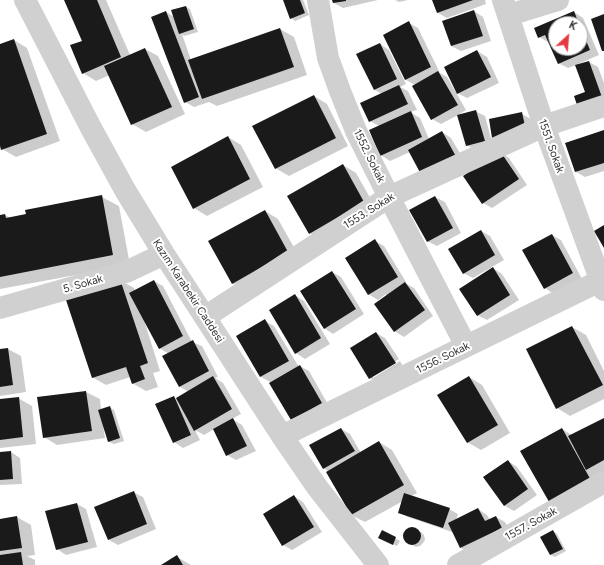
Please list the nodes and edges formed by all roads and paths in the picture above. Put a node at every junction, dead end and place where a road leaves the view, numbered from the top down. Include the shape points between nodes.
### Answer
1 (25, 0) edge
2 (318, 0) edge
3 (558, 0) edge
4 (506, 8) edge
5 (604, 106) edge
6 (544, 126) junction
7 (389, 197) junction
8 (164, 254) junction
9 (603, 284) edge
10 (0, 308) edge
11 (205, 317) junction
12 (466, 346) junction
13 (282, 436) junction
14 (604, 482) edge
15 (378, 565) edge
16 (458, 565) edge

1 - 8 street, Kazım Karabekir Caddesi via 124,190
2 - 7 street, 1552. Sokak via 328,58 356,130
3 - 4 street
4 - 6 street, 1551. Sokak
5 - 6 street, 1553. Sokak
6 - 7 street, 1553. Sokak
6 - 9 street, 1551. Sokak
7 - 11 street, 1553. Sokak
7 - 12 street, 1552. Sokak
8 - 10 street, 5. Sokak via 126,272
8 - 11 street, Kazım Karabekir Caddesi
9 - 12 street, 1556. Sokak
11 - 13 street, Kazım Karabekir Caddesi
12 - 13 street, 1556. Sokak
13 - 15 street, Kazım Karabekir Caddesi via 317,488
14 - 16 street, 1557. Sokak

